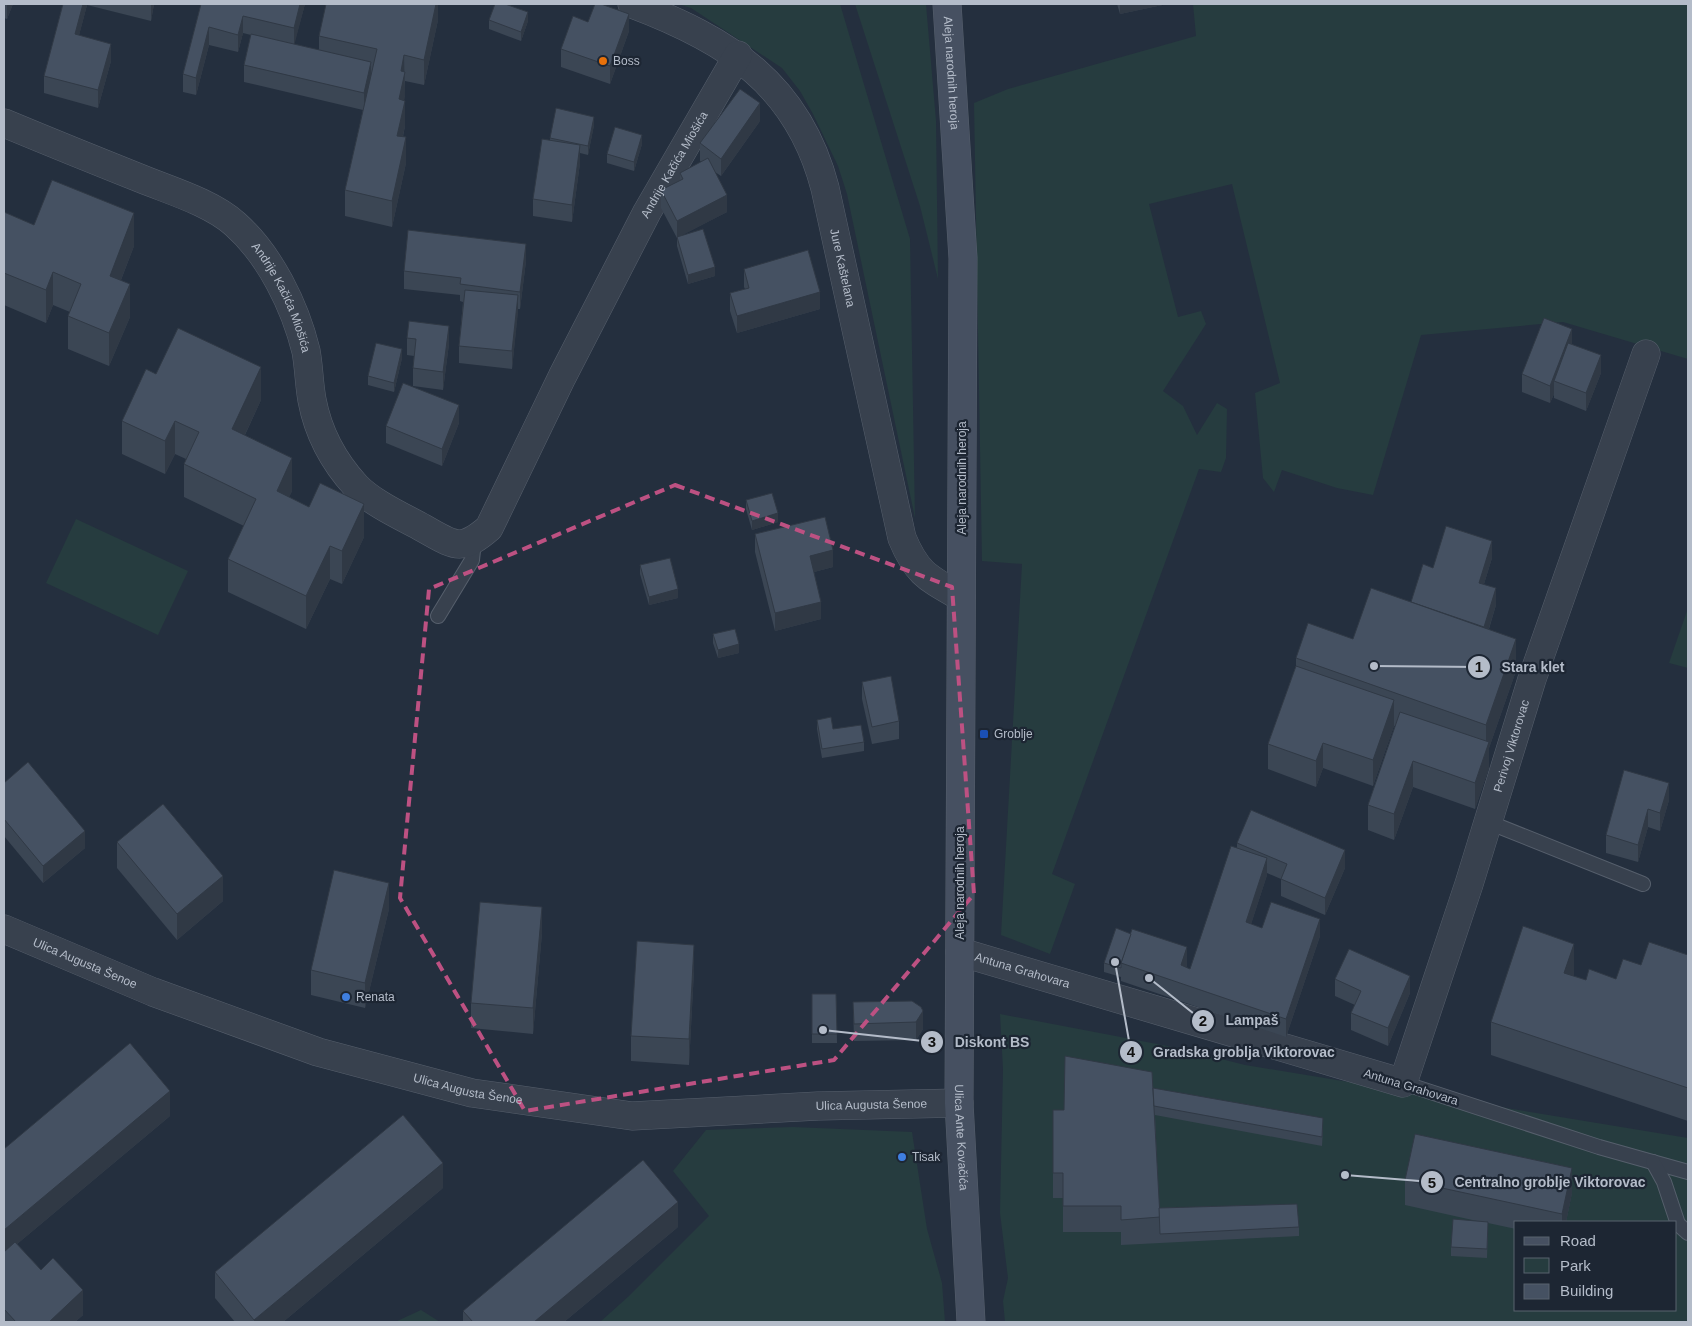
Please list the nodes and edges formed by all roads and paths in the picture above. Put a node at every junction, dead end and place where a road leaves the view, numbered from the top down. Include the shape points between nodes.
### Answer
1 (632, 4) edge
2 (946, 4) edge
3 (738, 55) junction
4 (4, 123) edge
5 (1646, 354) dead end
6 (474, 541) junction
7 (961, 598) junction
8 (438, 616) dead end
9 (1488, 822) junction
10 (1643, 884) dead end
11 (4, 929) edge
12 (960, 952) junction
13 (1402, 1083) junction
14 (959, 1103) junction
15 (1652, 1162) junction
16 (1688, 1172) edge
17 (1688, 1233) edge
18 (971, 1322) edge

1 - 3 street, Jure Kaštelana via 672,19
2 - 7 main road, Aleja narodnih heroja via 963,258
3 - 6 street, Andrije Kačića Miošića via 647,212 562,378 499,511 489,528
3 - 7 street, Jure Kaštelana via 775,89 817,157 902,538 912,562 930,579
4 - 6 street, Andrije Kačića Miošića via 194,200 234,223 254,244 288,300 306,351 312,401 321,433 338,464 358,487 439,537 462,546
5 - 9 street, Perivoj Viktorovac via 1532,679
6 - 8 lane via 472,560
7 - 12 main road, Aleja narodnih heroja
9 - 10 lane
9 - 13 street, Perivoj Viktorovac
11 - 14 street, Ulica Augusta Šenoe via 146,990 318,1052 472,1093 632,1116 818,1106
12 - 13 street, Antuna Grahovara
12 - 14 main road, Ulica Ante Kovačića
13 - 15 lane, Antuna Grahovara
14 - 18 main road, Ulica Ante Kovačića
15 - 16 lane, Antuna Grahovara
15 - 17 lane via 1664,1182 1678,1224

